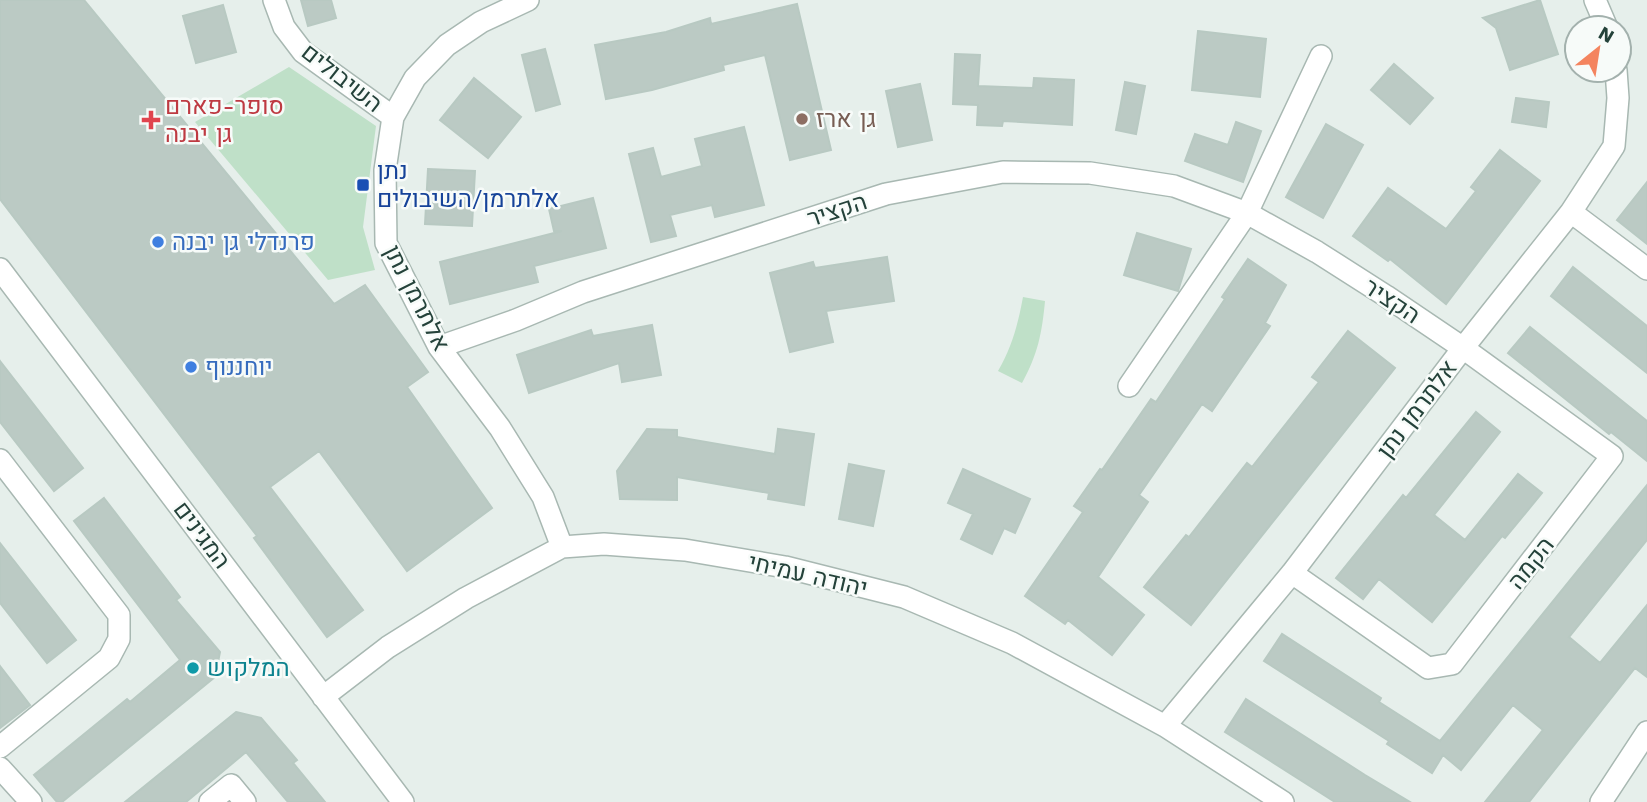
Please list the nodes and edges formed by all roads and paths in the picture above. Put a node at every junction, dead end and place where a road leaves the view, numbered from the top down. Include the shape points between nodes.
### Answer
1 (274, 0) edge
2 (528, 0) edge
3 (1321, 56) dead end
4 (1617, 84) edge
5 (393, 117) junction
6 (1571, 212) junction
7 (1247, 213) junction
8 (0, 269) edge
9 (1647, 269) edge
10 (439, 347) junction
11 (1463, 348) junction
12 (1129, 386) dead end
13 (0, 460) edge
14 (562, 547) junction
15 (1292, 573) junction
16 (323, 696) junction
17 (1165, 726) junction
18 (1647, 732) edge
19 (0, 747) edge
20 (0, 768) edge
21 (31, 802) edge
22 (210, 802) edge
23 (246, 802) edge
24 (403, 802) edge
25 (1283, 802) edge
26 (1601, 802) edge

1 - 5 street, השיבולים via 284,27 303,52
2 - 5 street, אלתרמן נתן via 481,22 447,45 415,78
3 - 7 street
4 - 6 street, אלתרמן נתן via 1614,146
5 - 10 street, אלתרמן נתן via 385,170 386,243
6 - 9 street
6 - 11 street, אלתרמן נתן
7 - 10 street, הקציר via 1174,186 1090,173 1003,172 886,194 583,292
7 - 11 street, הקציר via 1317,252
7 - 12 street
8 - 16 street, המגינים
10 - 14 street, אלתרמן נתן via 529,474
11 - 15 street, אלתרמן נתן
11 - 15 street, הקמה via 1612,456 1452,664 1428,668
13 - 19 street via 119,615 119,639 109,658
14 - 16 street, יהודה עמיחי via 455,605
14 - 17 street, יהודה עמיחי via 604,544 685,550 785,567 904,597 1012,643
15 - 17 street, אלתרמן נתן
16 - 24 street, המגינים
17 - 25 street, יהודה עמיחי
18 - 26 street
20 - 21 street
22 - 23 street via 231,785

